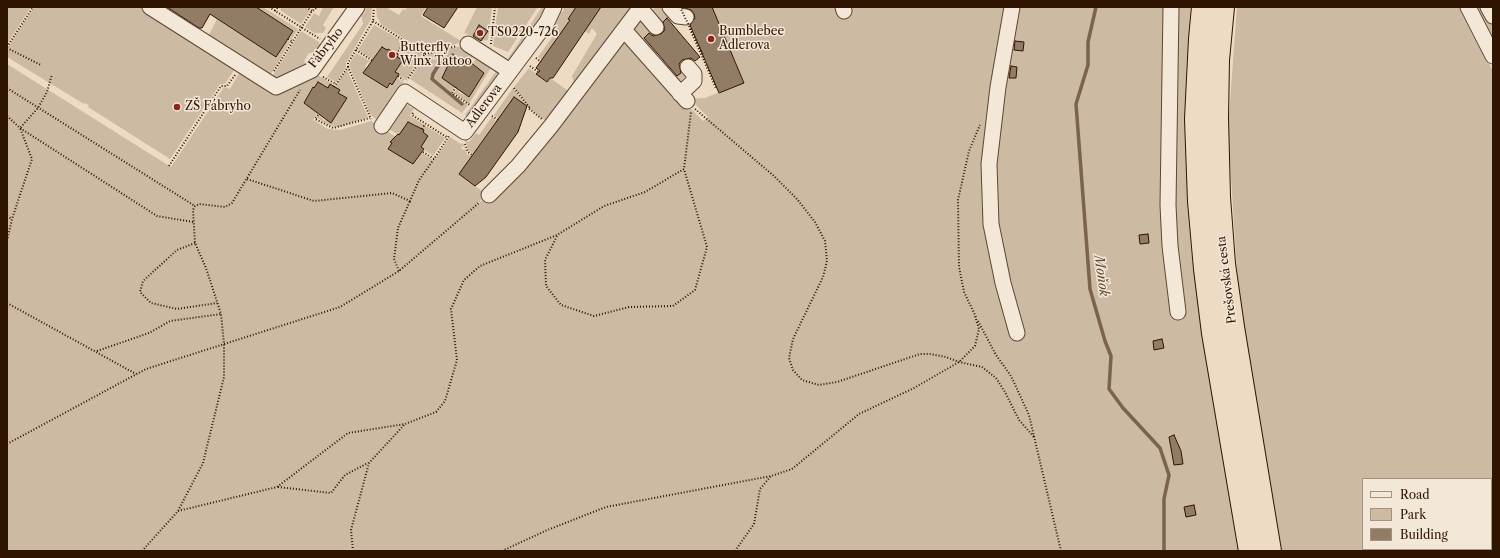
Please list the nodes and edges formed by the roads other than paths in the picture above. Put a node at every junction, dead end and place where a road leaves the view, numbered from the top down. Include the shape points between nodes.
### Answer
1 (150, 7) edge
2 (357, 7) edge
3 (554, 7) edge
4 (670, 7) edge
5 (1012, 7) edge
6 (1171, 7) edge
7 (1203, 7) edge
8 (1224, 7) edge
9 (1468, 7) edge
10 (1488, 7) edge
11 (643, 10) edge
12 (1493, 16) edge
13 (685, 17) edge
14 (656, 28) dead end
15 (624, 30) junction
16 (461, 45) road end
17 (1493, 56) edge
18 (688, 67) dead end
19 (507, 76) junction
20 (375, 122) road end
21 (489, 195) road end
22 (1178, 312) dead end
23 (1017, 333) dead end
24 (1250, 551) edge
25 (1270, 551) edge

1 - 2 street, Fábryho via 276,87 312,70
3 - 19 street, Adlerova via 547,22
4 - 13 street via 678,16
5 - 23 street via 998,87 989,164 991,224 1003,284
6 - 22 street via 1168,205
7 - 24 highway, Prešovská cesta via 1196,119 1199,201 1213,334
8 - 25 highway, Prešovská cesta via 1218,60 1217,118 1224,264
9 - 17 street
10 - 12 street
11 - 14 street
11 - 15 street
15 - 18 street via 657,60 686,100 694,81 694,74
15 - 21 street via 551,126 518,166
16 - 19 street via 489,57
19 - 20 street, Adlerova via 465,132 405,92

